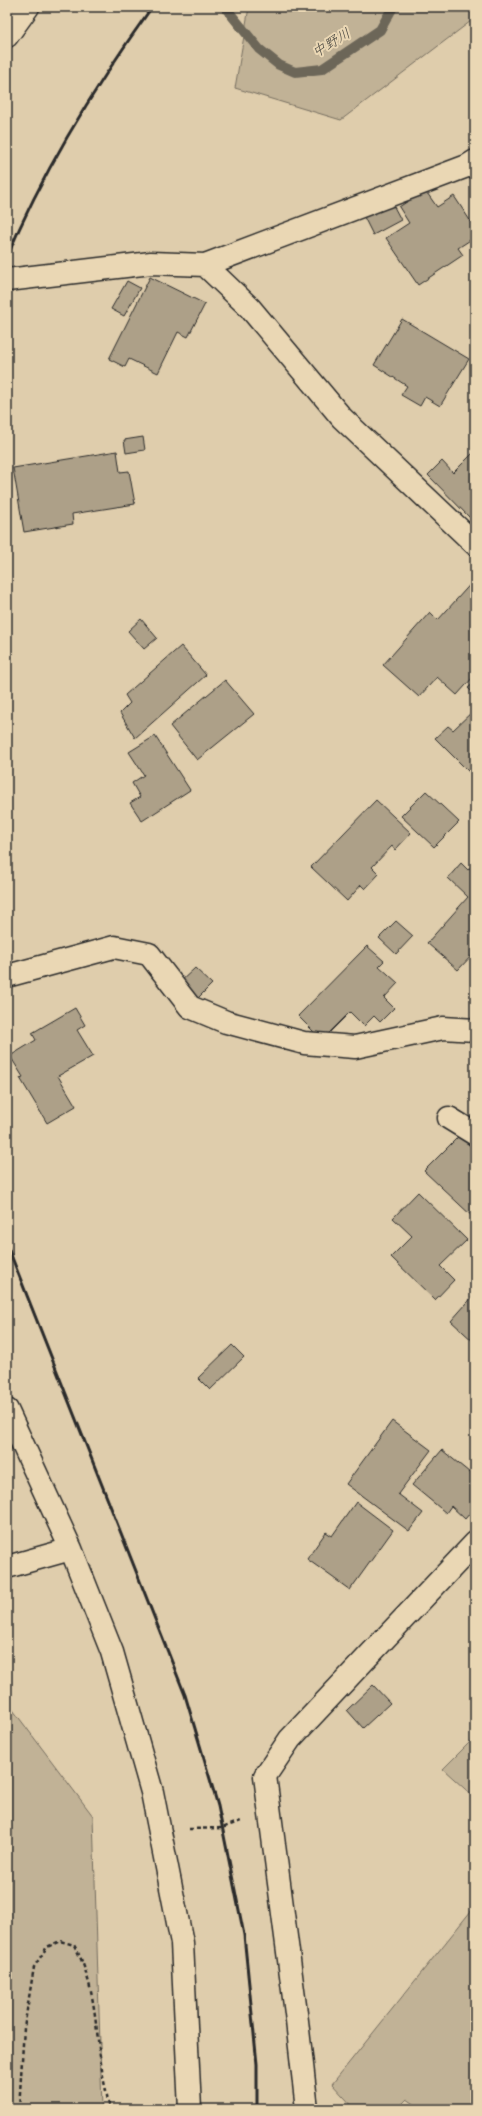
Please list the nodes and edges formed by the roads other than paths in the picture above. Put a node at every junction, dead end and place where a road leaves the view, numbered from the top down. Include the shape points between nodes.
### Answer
1 (28, 7) edge
2 (7, 36) edge
3 (475, 161) edge
4 (205, 265) junction
5 (7, 280) edge
6 (475, 544) edge
7 (7, 976) edge
8 (475, 1030) edge
9 (449, 1118) dead end
10 (475, 1134) edge
11 (7, 1410) edge
12 (475, 1543) edge
13 (71, 1549) junction
14 (7, 1567) edge
15 (190, 2109) edge
16 (307, 2109) edge

1 - 2 street
3 - 4 street
4 - 5 street via 151,263
4 - 6 street via 250,308 342,418
7 - 8 street via 114,947 149,954 190,1007 226,1022 304,1043 356,1047 443,1028
9 - 10 street
11 - 13 street
12 - 16 street via 290,1739 265,1776
13 - 14 street
13 - 15 street via 112,1652 152,1792 182,1943

